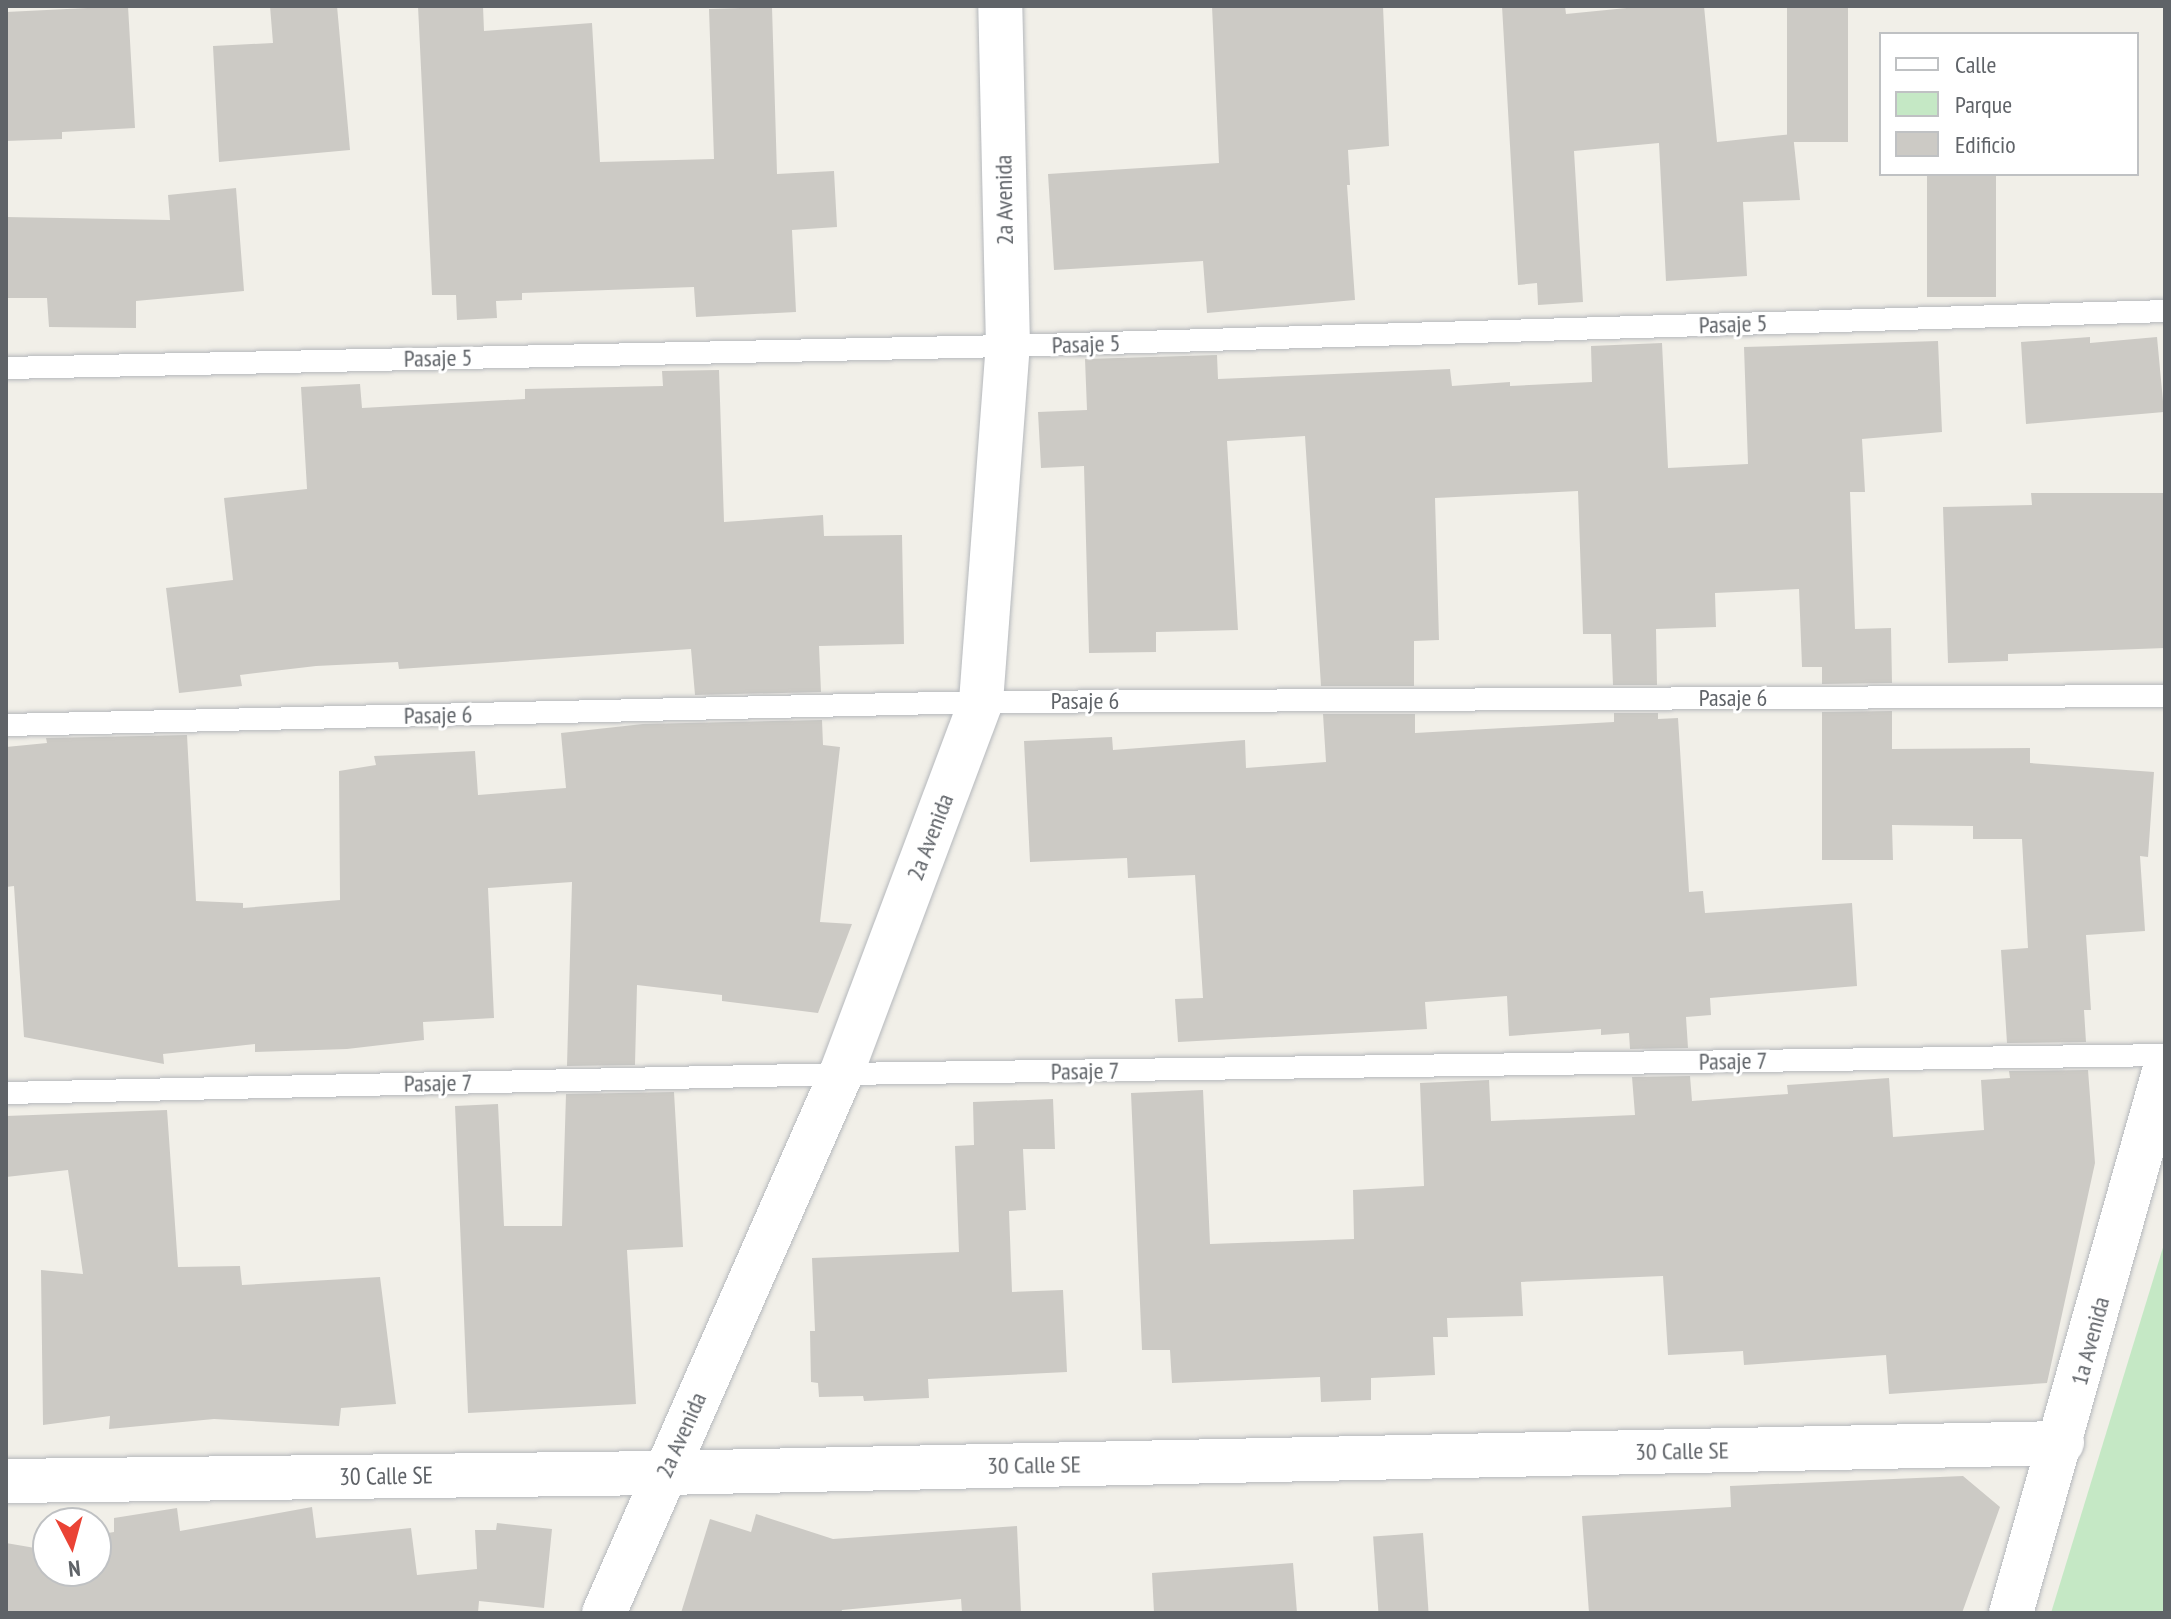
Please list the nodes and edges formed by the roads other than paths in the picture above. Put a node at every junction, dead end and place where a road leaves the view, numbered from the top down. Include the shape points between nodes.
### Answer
1 (1000, 6) edge
2 (2165, 311) edge
3 (1008, 346) junction
4 (6, 368) edge
5 (2165, 696) edge
6 (981, 702) junction
7 (6, 725) edge
8 (2165, 1055) edge
9 (2165, 1068) edge
10 (841, 1074) junction
11 (6, 1093) edge
12 (2062, 1443) junction
13 (664, 1473) junction
14 (6, 1481) edge
15 (604, 1613) edge
16 (2011, 1613) edge

1 - 3 street, 2a Avenida
2 - 3 lane, Pasaje 5
3 - 4 lane, Pasaje 5
3 - 6 street, 2a Avenida
5 - 6 lane, Pasaje 6
6 - 7 lane, Pasaje 6
6 - 10 street, 2a Avenida
8 - 10 lane, Pasaje 7
9 - 12 street, 1a Avenida
10 - 11 lane, Pasaje 7
10 - 13 street, 2a Avenida
12 - 13 street, 30 Calle SE
12 - 16 street, 1a Avenida
13 - 14 street, 30 Calle SE
13 - 15 street, 2a Avenida

